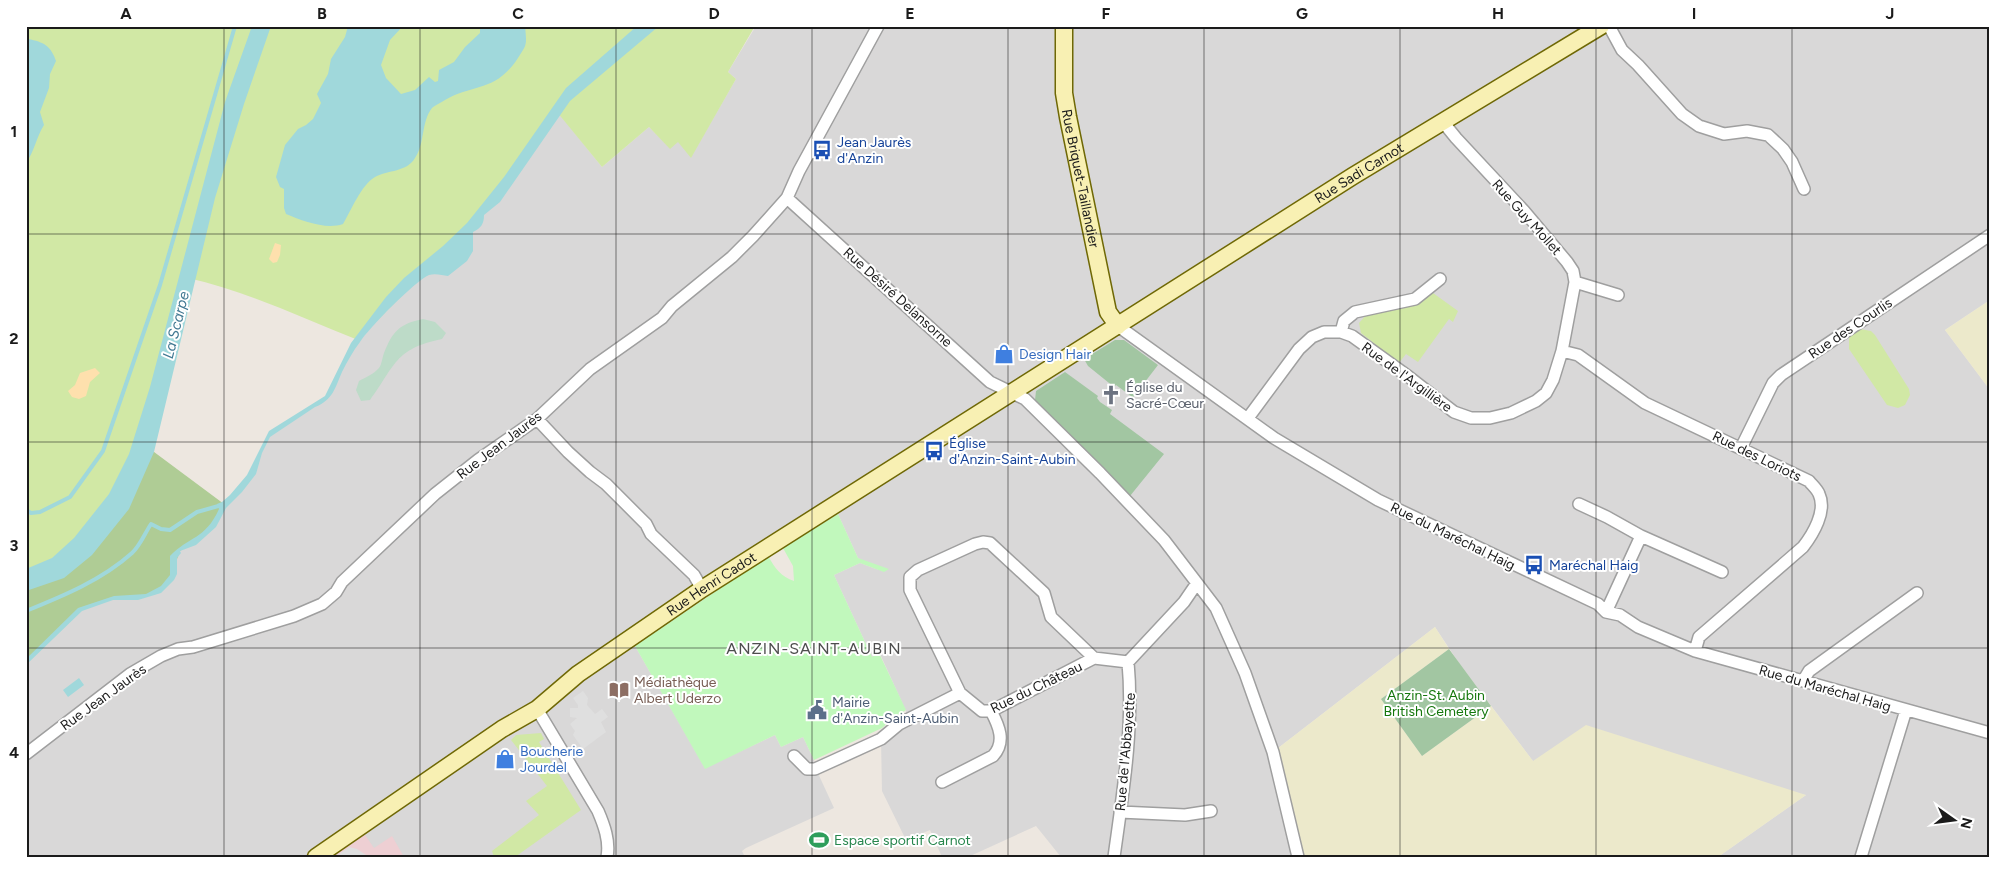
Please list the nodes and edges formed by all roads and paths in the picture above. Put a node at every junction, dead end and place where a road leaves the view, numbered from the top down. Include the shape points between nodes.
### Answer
1 (878, 26) edge
2 (1064, 26) edge
3 (1602, 26) edge
4 (1609, 26) edge
5 (1443, 122) junction
6 (1804, 189) dead end
7 (787, 198) junction
8 (1990, 235) edge
9 (1440, 279) dead end
10 (1575, 282) junction
11 (1618, 295) dead end
12 (1118, 326) junction
13 (1341, 332) junction
14 (1562, 351) junction
15 (1011, 393) junction
16 (1248, 418) junction
17 (537, 419) junction
18 (1741, 448) junction
19 (1579, 504) dead end
20 (1641, 536) junction
21 (1722, 572) dead end
22 (1197, 583) junction
23 (702, 588) junction
24 (1917, 593) dead end
25 (1606, 612) junction
26 (1695, 651) junction
27 (1094, 658) junction
28 (1128, 662) junction
29 (1803, 680) junction
30 (960, 694) junction
31 (537, 709) junction
32 (1906, 710) junction
33 (991, 711) junction
34 (1990, 733) edge
35 (26, 754) edge
36 (794, 756) dead end
37 (942, 782) dead end
38 (1211, 811) dead end
39 (1120, 812) junction
40 (316, 857) edge
41 (607, 857) edge
42 (1114, 857) edge
43 (1298, 857) edge
44 (1861, 857) edge

1 - 7 street, Rue Jean Jaurès
2 - 12 main road, Rue Briquet-Taillandier via 1064,92 1068,118 1108,312
3 - 5 main road, Rue Sadi Carnot
4 - 6 street via 1622,50 1682,114 1700,126 1724,134 1747,131 1768,135 1792,162
5 - 10 street, Rue Guy Mollet via 1567,262
5 - 12 main road, Rue Sadi Carnot
7 - 15 street, Rue Désiré Delansorne via 990,382
7 - 17 street, Rue Jean Jaurès via 732,257 647,330 590,369
8 - 18 street, Rue des Courlis via 1781,375
9 - 13 street via 1415,299 1355,312 1344,321
10 - 11 street
10 - 14 street, Rue de l'Argillière
12 - 15 main road, Rue Henri Cadot
12 - 16 street, Rue du Maréchal Haig
13 - 14 street, Rue de l'Argillière via 1352,336 1454,412 1471,418 1511,413 1536,401 1546,393 1553,380
13 - 16 street via 1324,332 1312,337 1299,349
14 - 18 street, Rue des Loriots via 1578,355 1645,403
15 - 22 street, Rue Désiré Delansorne via 1028,402 1100,473 1164,540
15 - 23 main road, Rue Henri Cadot
16 - 25 street, Rue du Maréchal Haig via 1274,438 1378,500 1598,604
17 - 23 street via 646,524 651,534 694,575
17 - 35 street, Rue Jean Jaurès via 435,494 322,604 271,624 161,656 130,674
18 - 26 street, Rue des Loriots via 1808,481 1819,494 1820,515 1803,547 1698,637
19 - 20 street
20 - 21 street
20 - 25 street
22 - 28 street via 1184,602
22 - 43 street, Rue Désiré Delansorne via 1216,608 1245,673 1273,752
23 - 31 main road, Rue Henri Cadot via 578,674
24 - 29 street via 1809,671
25 - 26 street, Rue du Maréchal Haig
26 - 29 street, Rue du Maréchal Haig
27 - 28 street, Rue du Château
27 - 30 street via 1051,617 1044,593 990,543 982,542 918,570 910,577 910,590
27 - 33 street, Rue du Château
28 - 39 street, Rue de l'Abbayette via 1129,732
29 - 32 street, Rue du Maréchal Haig
30 - 33 street, Rue du Château via 982,711
30 - 36 street via 899,724 881,739 816,769 807,769
31 - 40 main road, Rue Henri Cadot via 502,729
31 - 41 street via 598,811 607,839
32 - 34 street, Rue du Maréchal Haig
32 - 44 street
33 - 37 street via 1000,728 997,751
38 - 39 street via 1184,815
39 - 42 street, Rue de l'Abbayette

